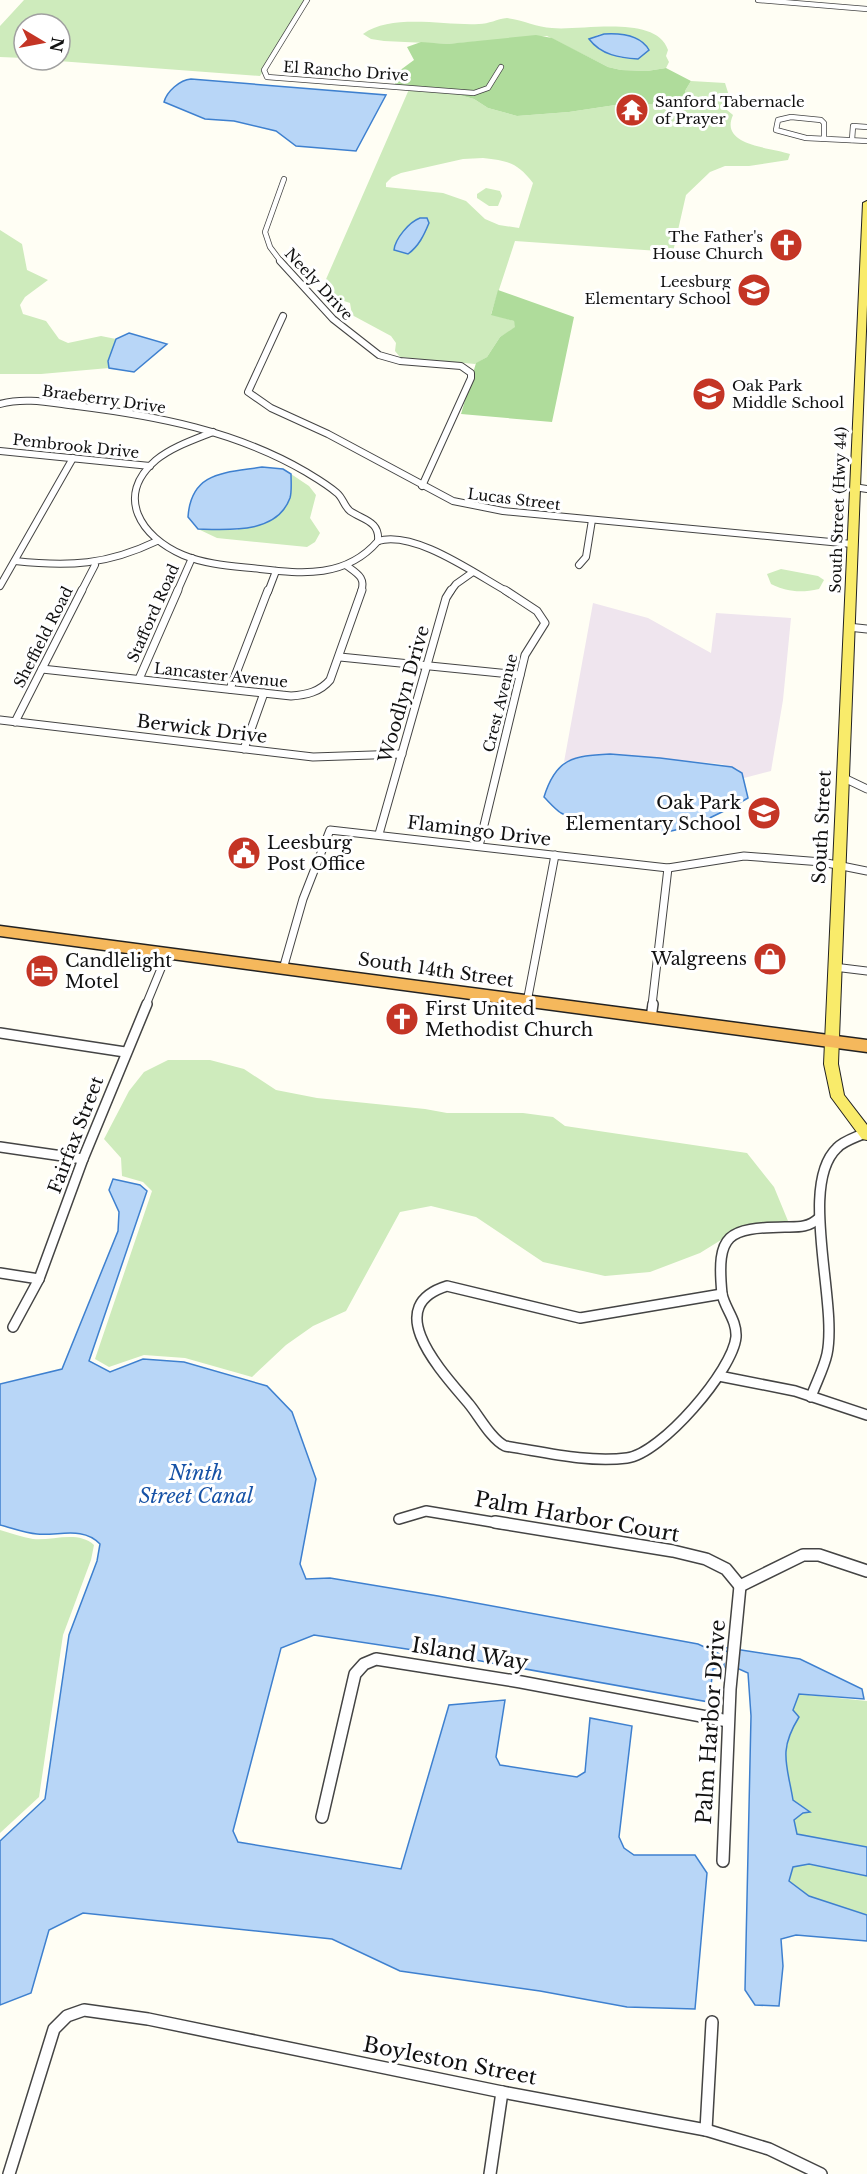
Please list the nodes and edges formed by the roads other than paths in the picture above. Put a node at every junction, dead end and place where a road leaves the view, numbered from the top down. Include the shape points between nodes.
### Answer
1 (307, 0) edge
2 (758, 0) edge
3 (867, 9) edge
4 (501, 68) dead end
5 (867, 127) edge
6 (824, 138) junction
7 (852, 140) junction
8 (867, 141) edge
9 (284, 179) dead end
10 (867, 203) edge
11 (866, 227) edge
12 (283, 316) dead end
13 (0, 404) edge
14 (213, 432) junction
15 (0, 451) edge
16 (74, 458) junction
17 (150, 466) junction
18 (422, 486) junction
19 (854, 487) junction
20 (867, 489) edge
21 (592, 520) junction
22 (378, 540) junction
23 (157, 541) junction
24 (852, 544) junction
25 (192, 558) junction
26 (15, 561) junction
27 (95, 565) junction
28 (579, 565) dead end
29 (346, 566) junction
30 (276, 571) junction
31 (473, 572) junction
32 (0, 586) edge
33 (849, 621) junction
34 (867, 629) edge
35 (340, 657) junction
36 (427, 666) junction
37 (42, 669) junction
38 (520, 675) junction
39 (139, 679) junction
40 (230, 689) junction
41 (264, 693) junction
42 (0, 720) edge
43 (15, 722) junction
44 (244, 749) junction
45 (402, 754) junction
46 (842, 777) junction
47 (867, 789) edge
48 (380, 834) junction
49 (479, 846) junction
50 (555, 855) junction
51 (838, 866) junction
52 (668, 868) junction
53 (867, 871) edge
54 (0, 931) edge
55 (166, 954) junction
56 (834, 967) junction
57 (283, 969) junction
58 (867, 971) edge
59 (527, 1002) junction
60 (651, 1018) junction
61 (0, 1034) edge
62 (831, 1042) junction
63 (867, 1046) edge
64 (125, 1052) junction
65 (866, 1134) edge
66 (0, 1147) edge
67 (83, 1160) junction
68 (819, 1218) junction
69 (0, 1273) edge
70 (39, 1280) junction
71 (722, 1294) junction
72 (13, 1327) dead end
73 (719, 1376) junction
74 (811, 1397) junction
75 (867, 1415) edge
76 (399, 1519) dead end
77 (867, 1571) edge
78 (740, 1586) junction
79 (728, 1721) junction
80 (322, 1818) dead end
81 (723, 1861) dead end
82 (712, 2022) dead end
83 (502, 2092) junction
84 (706, 2130) junction
85 (9, 2174) edge
86 (490, 2174) edge
87 (821, 2174) edge

1 - 4 street, El Rancho Drive via 264,70 267,76 474,93 488,88
2 - 3 street
5 - 7 street via 853,126
6 - 6 street via 784,135 776,130 778,120 821,120
6 - 7 street
7 - 8 street
9 - 18 street, Neely Drive via 266,228 267,241 278,260 333,319 380,355 400,361 460,366 471,373
10 - 11 main road
11 - 19 main road, South Street (Hwy 44)
12 - 18 street, Lucas Street via 248,392 270,408 328,434
13 - 14 street, Braeberry Drive via 28,401 118,410
14 - 17 street via 177,447
14 - 22 street, Braeberry Drive via 248,444 337,493 348,509 376,526
15 - 16 street, Pembrook Drive
16 - 17 street, Pembrook Drive
16 - 26 street
17 - 23 street via 137,486 134,505 141,524
18 - 21 street, Lucas Street via 474,507
19 - 20 street
19 - 24 main road, South Street (Hwy 44)
21 - 24 street, Lucas Street
21 - 28 street via 586,557
22 - 29 street via 363,557
22 - 31 street, Crest Avenue via 417,542
23 - 25 street
23 - 27 street
24 - 33 main road, South Street (Hwy 44)
25 - 30 street
25 - 39 street, Stafford Road
26 - 27 street
26 - 32 street
27 - 37 street, Sheffield Road
29 - 30 street via 319,572
29 - 35 street, Lancaster Avenue via 362,576 364,584
30 - 40 street
31 - 36 street, Woodlyn Drive via 453,587 446,598
31 - 38 street, Crest Avenue via 526,602 546,619 543,632 529,645
33 - 34 street
33 - 46 main road, South Street
35 - 36 street
35 - 41 street, Lancaster Avenue via 328,683 317,691 299,696
36 - 38 street
36 - 45 street, Woodlyn Drive
37 - 39 street, Lancaster Avenue
37 - 43 street, Sheffield Road
38 - 49 street, Crest Avenue
39 - 40 street, Lancaster Avenue
40 - 41 street, Lancaster Avenue
41 - 44 street
42 - 43 street, Berwick Drive
43 - 44 street, Berwick Drive
44 - 45 street, Berwick Drive via 314,757
45 - 48 street, Woodlyn Drive
46 - 47 street
46 - 51 main road, South Street
48 - 49 street, Flamingo Drive
48 - 57 street, Flamingo Drive via 330,830 303,899
49 - 50 street, Flamingo Drive
50 - 52 street, Flamingo Drive
50 - 59 street
51 - 52 street, Flamingo Drive via 743,856
51 - 53 street, Flamingo Drive
51 - 56 main road, South Street
52 - 60 street
54 - 55 highway, South 14th Street
55 - 57 highway, South 14th Street
55 - 64 street, Fairfax Street
56 - 58 street
56 - 62 main road, South Street
57 - 59 highway, South 14th Street
59 - 60 highway, South 14th Street
60 - 62 highway, South 14th Street
61 - 64 street
62 - 63 highway, South 14th Street
62 - 65 main road, South Street via 832,1076 838,1097
64 - 67 street, Fairfax Street
65 - 68 street via 844,1142 832,1153 820,1187
66 - 67 street
67 - 70 street, Fairfax Street
68 - 71 street via 808,1226 731,1234 724,1247
68 - 74 street via 828,1337 827,1354
69 - 70 street
70 - 72 street, Fairfax Street
71 - 73 street via 736,1326 731,1357
71 - 73 street via 580,1318 440,1287 421,1303 417,1324 434,1361 494,1438 505,1446 630,1458 655,1446
73 - 74 street
74 - 75 street
76 - 78 street, Palm Harbor Court via 426,1511 673,1551 714,1562
77 - 78 street via 819,1555 803,1555
78 - 79 street, Palm Harbor Drive
79 - 80 street, Island Way via 376,1659 363,1664 355,1674
79 - 81 street, Palm Harbor Drive
82 - 84 street
83 - 84 street, Boyleston Street
83 - 85 street, Boyleston Street via 148,2019 84,2010 67,2016 54,2029
83 - 86 street
84 - 87 street, Boyleston Street via 769,2149

